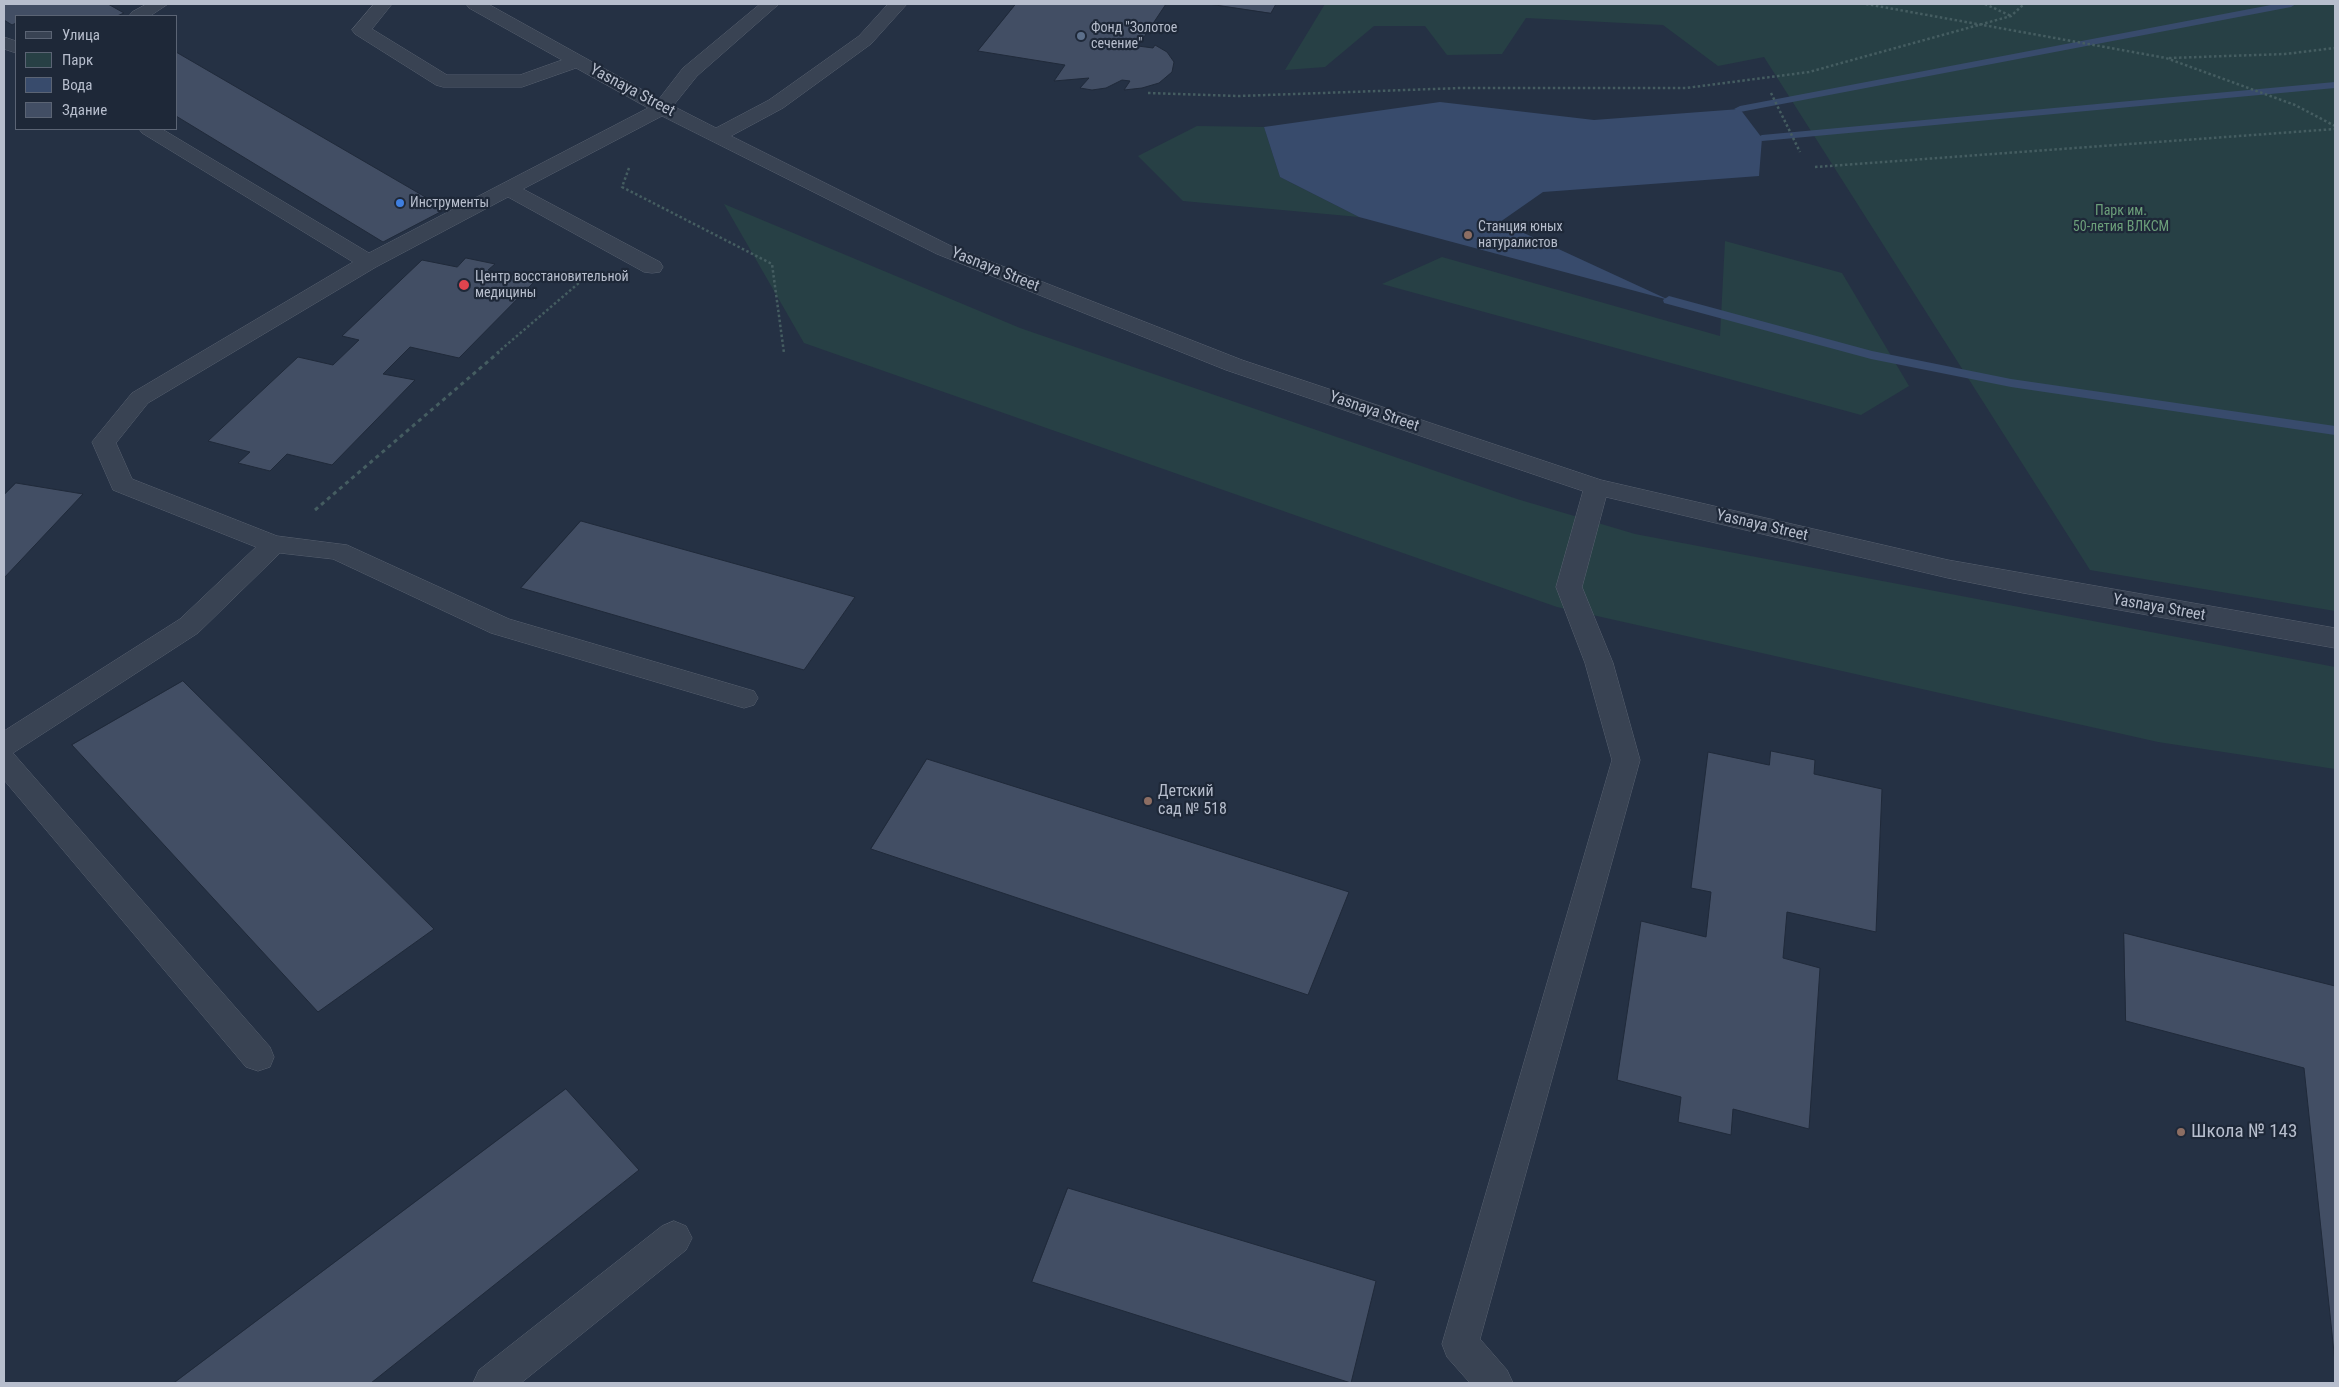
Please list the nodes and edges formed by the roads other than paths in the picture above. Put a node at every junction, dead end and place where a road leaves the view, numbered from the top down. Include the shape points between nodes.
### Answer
1 (159, 4) edge
2 (383, 4) edge
3 (475, 4) edge
4 (770, 4) edge
5 (898, 4) edge
6 (140, 15) edge
7 (576, 61) junction
8 (662, 108) junction
9 (151, 130) edge
10 (718, 135) junction
11 (509, 188) junction
12 (368, 262) junction
13 (652, 267) dead end
14 (1596, 487) junction
15 (274, 544) junction
16 (2335, 638) edge
17 (744, 698) dead end
18 (4, 746) edge
19 (4, 761) edge
20 (258, 1057) dead end
21 (674, 1238) dead end
22 (492, 1383) edge
23 (1494, 1383) edge

1 - 6 street
2 - 7 street via 361,30 443,82 522,81
3 - 7 street, Yasnaya Street
4 - 8 street via 690,72
5 - 10 street via 865,40 776,104
7 - 8 street, Yasnaya Street
8 - 10 street, Yasnaya Street
8 - 11 street
9 - 12 street
10 - 14 street, Yasnaya Street via 944,250 1234,365
11 - 12 street
11 - 13 street
12 - 15 street via 140,398 104,442 122,484
14 - 16 street, Yasnaya Street via 1948,569
14 - 23 street via 1569,587 1599,663 1626,760 1460,1344
15 - 17 street via 338,551 500,626
15 - 18 street via 189,626
19 - 20 street
21 - 22 street

